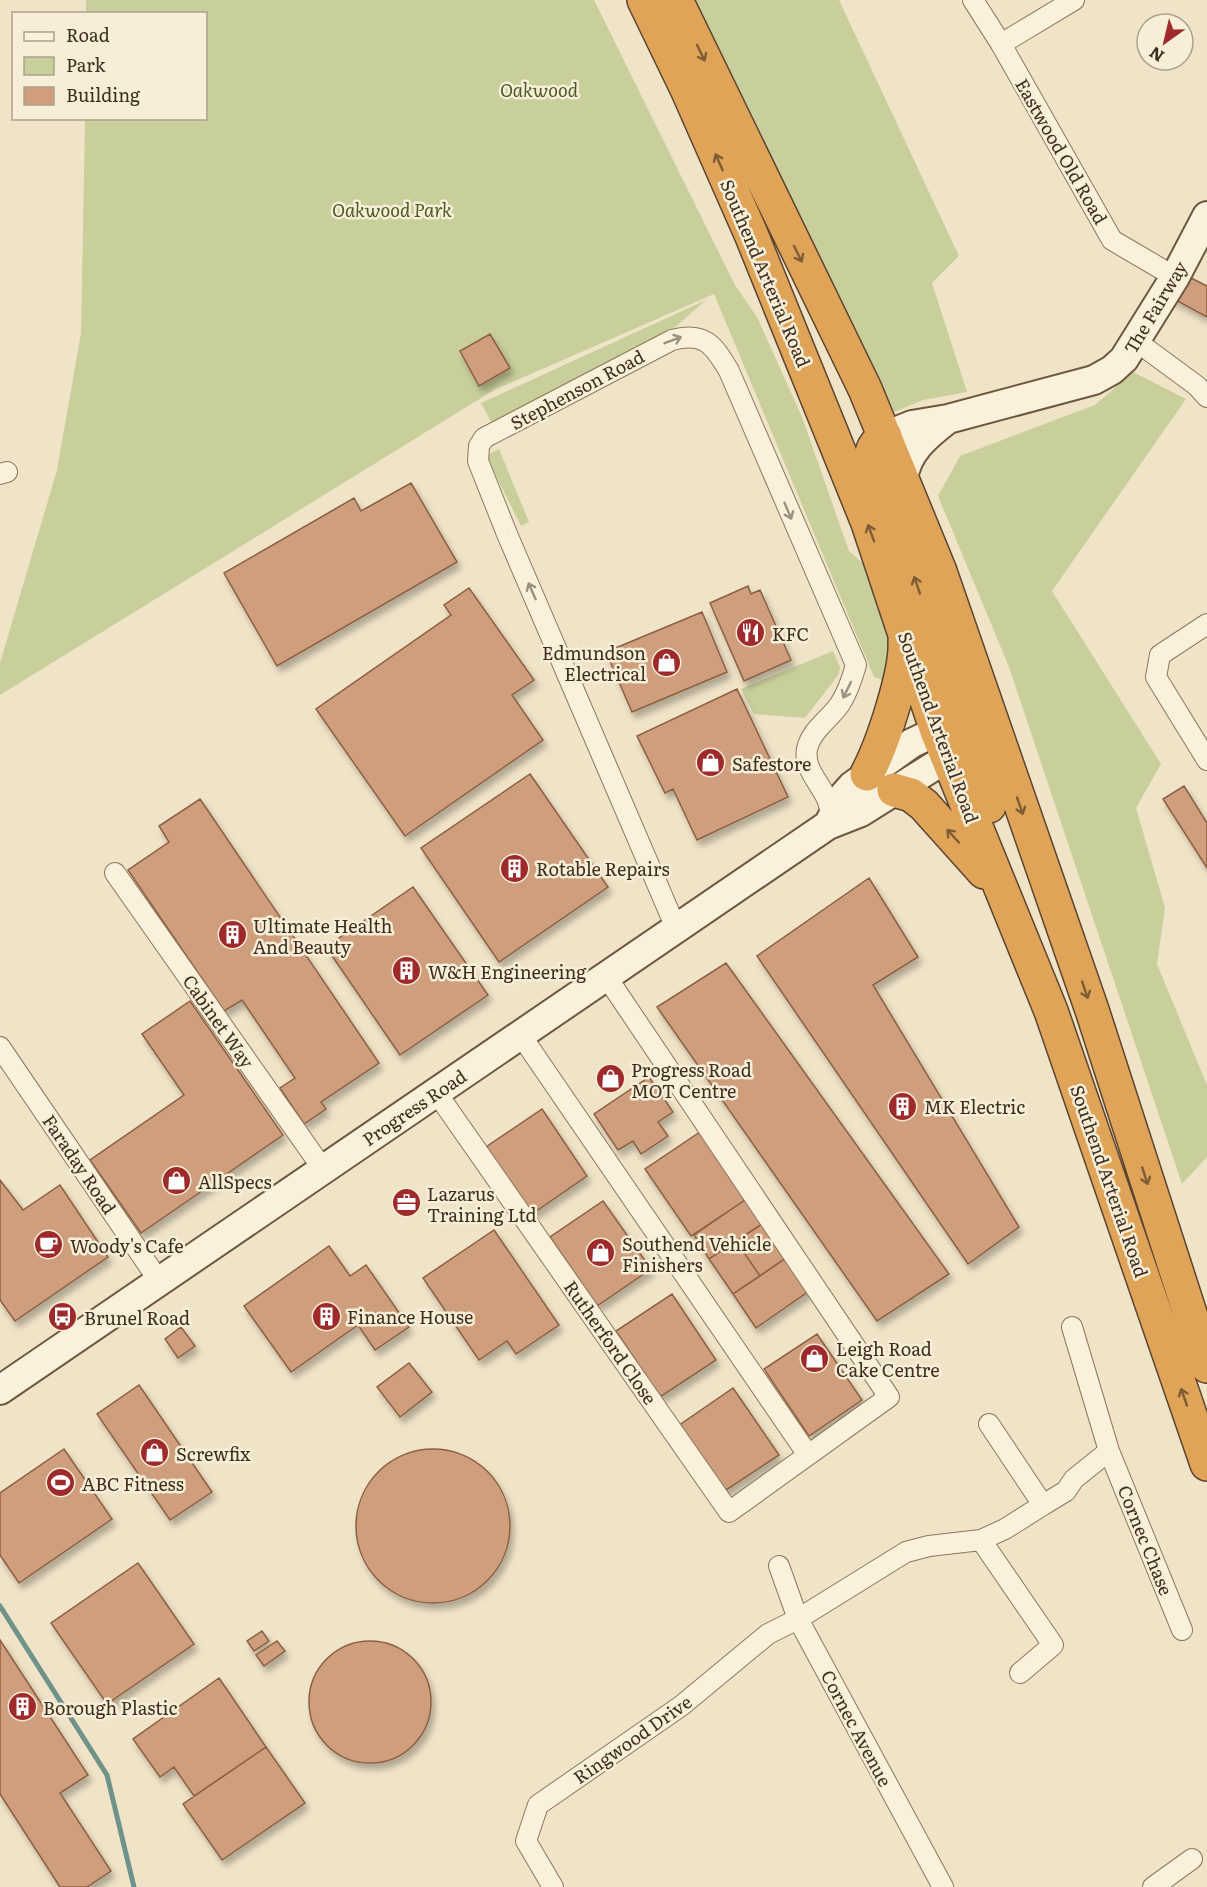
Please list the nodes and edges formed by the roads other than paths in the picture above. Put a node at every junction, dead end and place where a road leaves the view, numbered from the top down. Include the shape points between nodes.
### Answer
1 (644, 0) edge
2 (676, 0) edge
3 (973, 0) edge
4 (1074, 0) edge
5 (1001, 44) junction
6 (1207, 216) edge
7 (1175, 277) junction
8 (1136, 341) junction
9 (1207, 397) edge
10 (948, 419) junction
11 (885, 436) junction
12 (903, 480) junction
13 (1207, 624) edge
14 (904, 628) junction
15 (967, 732) junction
16 (1207, 760) edge
17 (819, 783) junction
18 (871, 783) junction
19 (828, 825) junction
20 (115, 873) dead end
21 (1005, 896) junction
22 (676, 928) junction
23 (606, 976) junction
24 (1051, 1011) junction
25 (520, 1034) junction
26 (0, 1047) edge
27 (436, 1092) junction
28 (323, 1169) junction
29 (159, 1281) junction
30 (1072, 1326) dead end
31 (1207, 1366) edge
32 (0, 1390) edge
33 (989, 1424) dead end
34 (1109, 1451) junction
35 (808, 1455) junction
36 (1207, 1464) edge
37 (1043, 1505) junction
38 (981, 1540) junction
39 (779, 1566) dead end
40 (798, 1619) junction
41 (1182, 1630) dead end
42 (1020, 1673) dead end
43 (1192, 1859) dead end
44 (553, 1887) edge
45 (943, 1887) edge
46 (1153, 1887) edge

14 -> 1 highway, Southend Arterial Road via 841,453 751,234
2 -> 11 highway, Southend Arterial Road
3 - 5 street, Eastwood Old Road
4 - 5 street
5 - 7 street, Eastwood Old Road via 1112,240
6 - 7 street, The Fairway
7 - 8 street, The Fairway
8 - 9 street
8 - 10 street, The Fairway via 1124,359 1094,380
10 - 11 street, The Fairway via 912,425
10 - 12 street, The Fairway via 914,451 904,468
11 - 12 highway, Southend Arterial Road
15 -> 11 highway via 872,465 875,445
12 - 15 highway, Southend Arterial Road via 939,569
13 - 16 street via 1160,655 1156,676
14 - 15 highway, Southend Arterial Road
14 - 18 highway via 903,666
15 - 18 street, Progress Road
15 - 21 highway, Southend Arterial Road
15 - 24 highway via 1051,983
15 -> 31 highway, Southend Arterial Road via 1092,1010
17 - 18 street via 837,793
17 - 19 street, Stephenson Road via 830,804
22 -> 17 street, Stephenson Road via 482,472 478,446 490,434 672,340 699,337 711,345 729,371 855,665 840,705 817,729 807,748 808,761
18 - 19 street, Progress Road via 844,795
18 - 19 street, Progress Road via 861,812
21 -> 18 highway via 924,805 911,795
19 - 22 street, Progress Road
20 - 28 street, Cabinet Way
21 - 24 highway, Southend Arterial Road
22 - 23 street, Progress Road
23 - 25 street, Progress Road
23 - 35 street, Rutherford Close via 889,1397
36 -> 24 highway, Southend Arterial Road
25 - 27 street, Progress Road
25 - 35 street
26 - 29 street, Faraday Road
27 - 28 street, Progress Road
27 - 35 street, Rutherford Close via 729,1512
28 - 29 street, Progress Road
29 - 32 street, Progress Road
30 - 34 street, Cornec Chase
33 - 37 street
34 - 37 street via 1074,1479 1066,1491
34 - 41 street, Cornec Chase
37 - 38 street
38 - 40 street via 906,1552
38 - 42 street via 1053,1645
39 - 40 street, Cornec Avenue
40 - 44 street, Ringwood Drive via 768,1634 681,1706 538,1805 526,1841
40 - 45 street, Cornec Avenue
43 - 46 street

